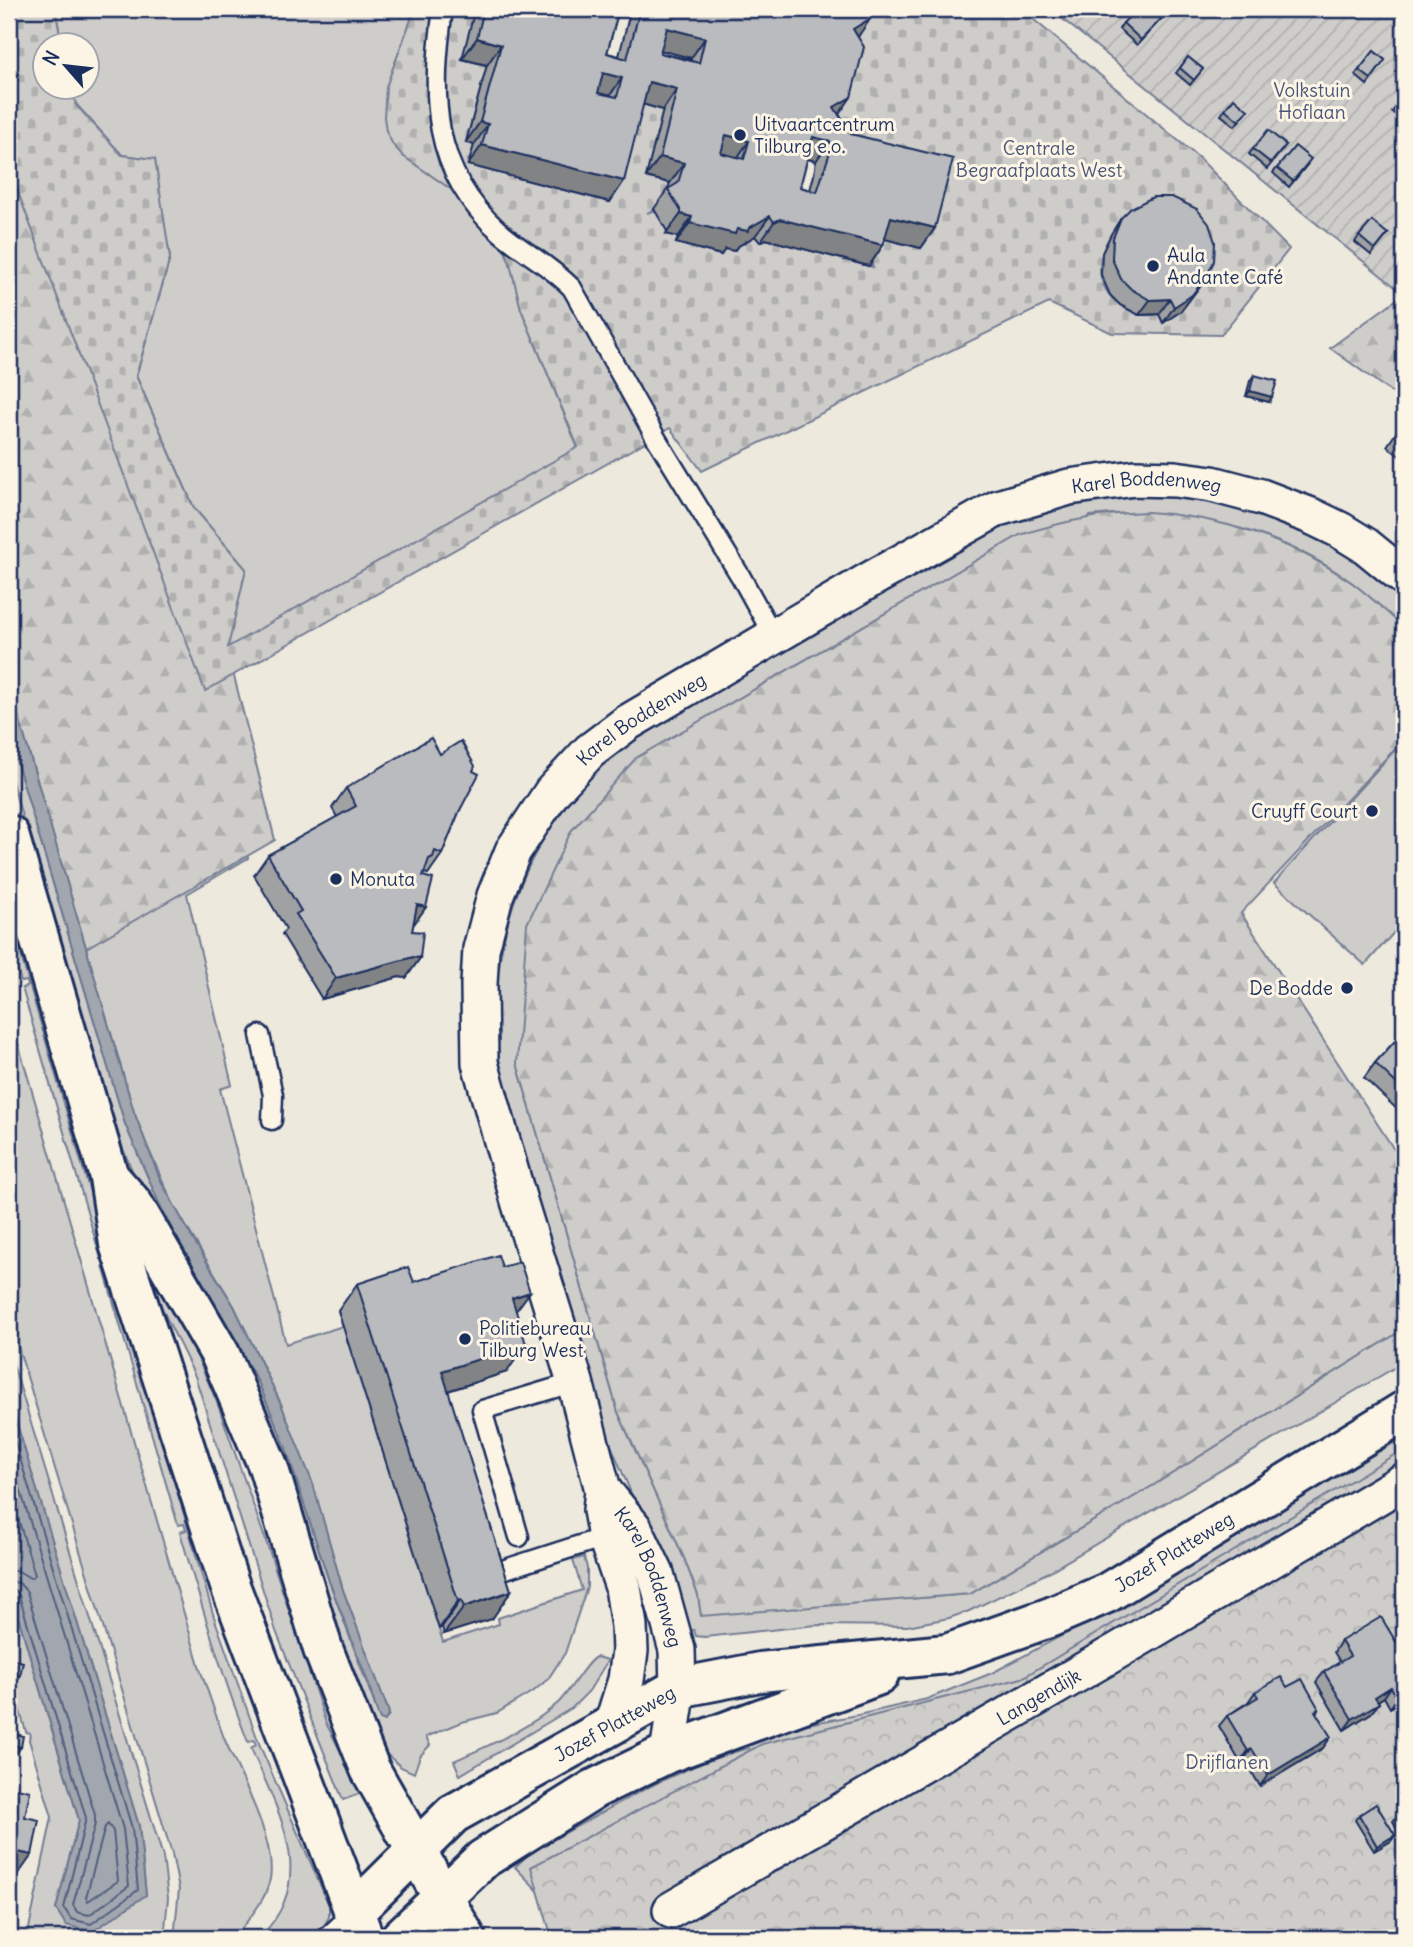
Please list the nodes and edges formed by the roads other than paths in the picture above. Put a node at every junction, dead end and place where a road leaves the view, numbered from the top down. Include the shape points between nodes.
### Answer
1 (443, 9) edge
2 (1404, 577) edge
3 (775, 637) junction
4 (9, 835) edge
5 (260, 1035) dead end
6 (272, 1120) dead end
7 (109, 1177) junction
8 (575, 1382) junction
9 (1404, 1411) edge
10 (1404, 1481) edge
11 (620, 1532) junction
12 (519, 1537) dead end
13 (487, 1575) edge
14 (927, 1657) junction
15 (678, 1688) junction
16 (612, 1725) junction
17 (668, 1753) junction
18 (417, 1850) junction
19 (443, 1898) junction
20 (671, 1910) dead end
21 (348, 1930) edge
22 (400, 1938) edge
23 (466, 1938) edge

1 - 3 lane via 436,57 439,114 441,139 456,176 471,203 491,223 572,288
2 - 3 street, Karel Boddenweg via 1340,530 1261,496 1175,479 1135,478 1069,487 998,508
3 - 8 street, Karel Boddenweg via 627,723 590,751 552,792 513,850 495,896 481,949 480,1063
4 - 7 main road
5 - 6 lane via 273,1095
7 - 18 main road via 133,1203 220,1354 268,1466 323,1649 370,1769
7 - 21 main road via 119,1244
8 - 11 street, Karel Boddenweg via 603,1490
8 - 12 lane via 482,1410
9 - 14 main road, Jozef Platteweg via 1107,1593 947,1654
10 - 20 street, Langendijk
11 - 13 lane
11 - 15 street, Karel Boddenweg via 656,1574 677,1650
11 - 16 street, Karel Boddenweg via 630,1651
14 - 15 main road, Jozef Platteweg via 760,1672
14 - 17 main road, Jozef Platteweg
15 - 16 main road, Jozef Platteweg
15 - 17 street, Karel Boddenweg
16 - 18 main road, Jozef Platteweg via 453,1814
17 - 19 main road, Jozef Platteweg via 594,1789 483,1859
18 - 19 main road
18 - 21 main road, Jozef Platteweg
19 - 22 main road, Jozef Platteweg
19 - 23 main road

